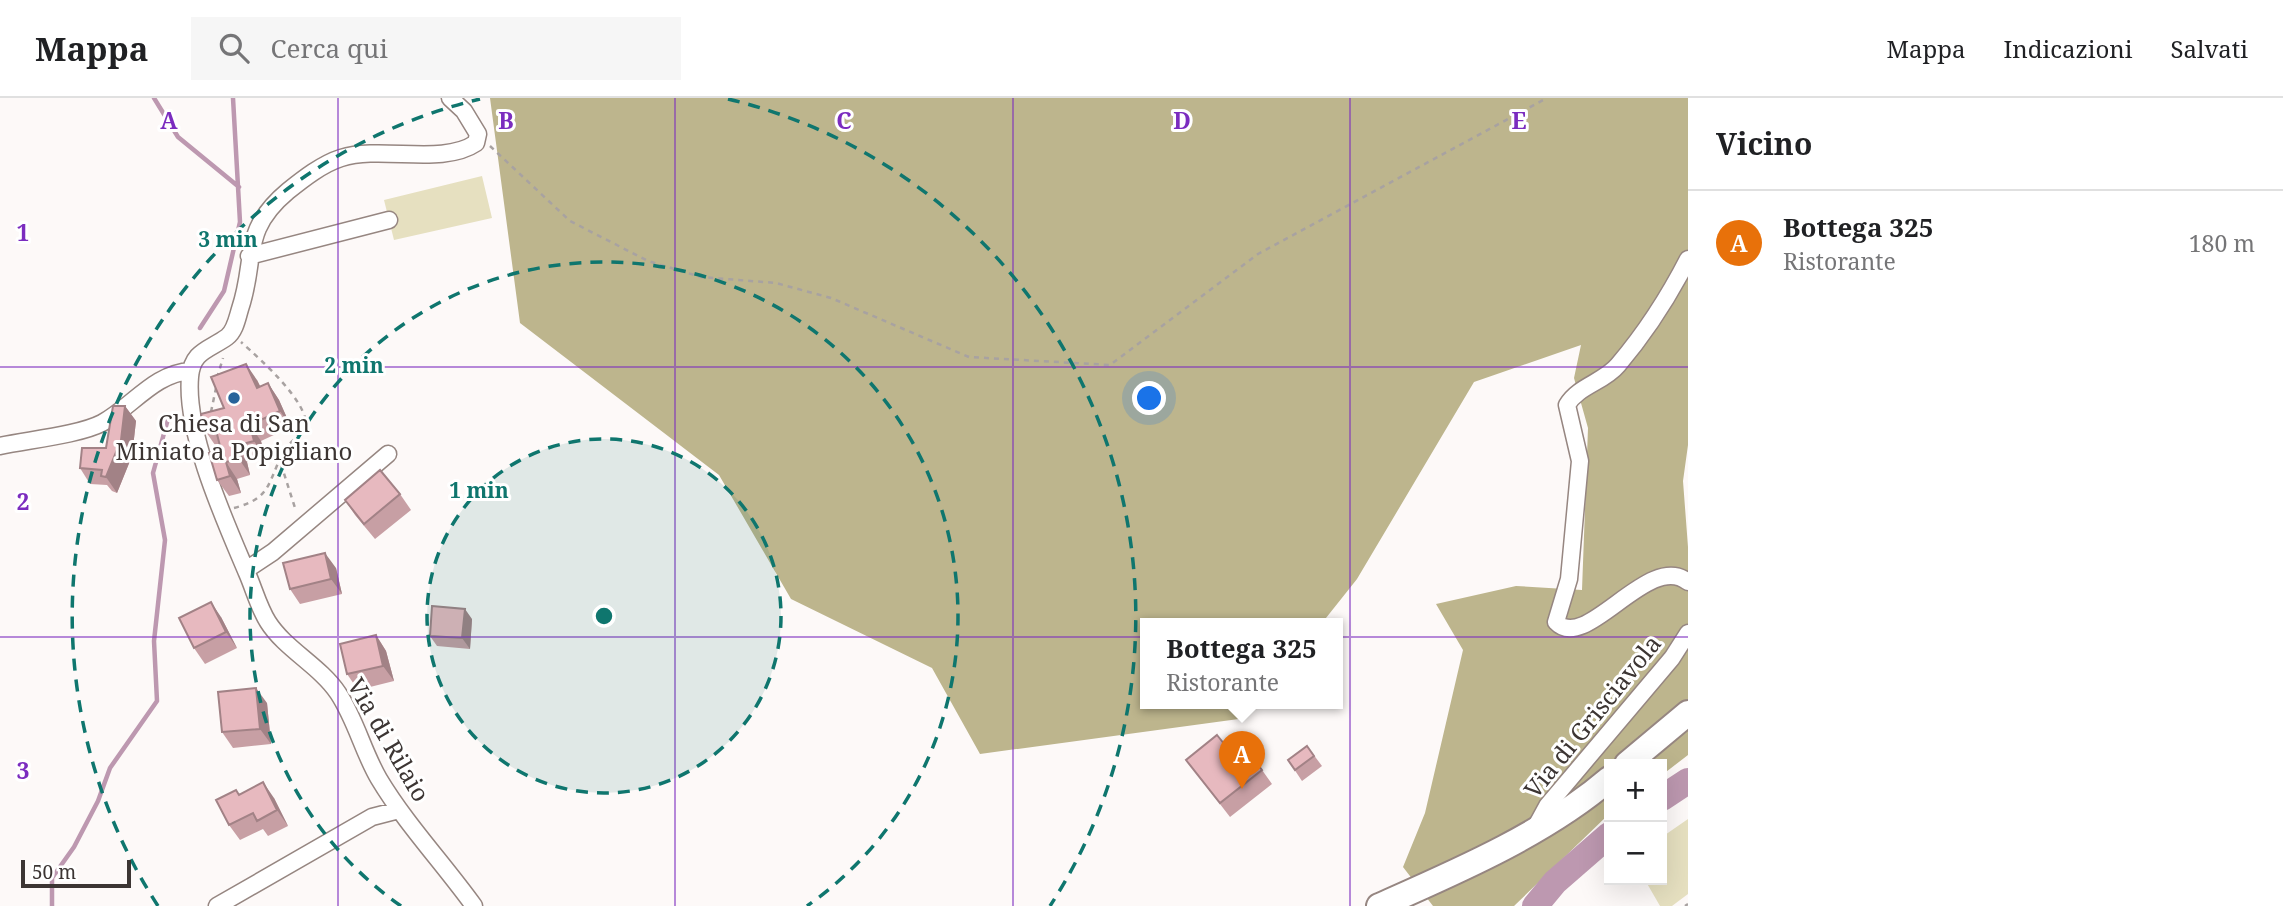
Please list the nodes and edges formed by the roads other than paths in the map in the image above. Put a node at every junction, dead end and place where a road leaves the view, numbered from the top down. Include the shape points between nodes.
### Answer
1 (450, 98) edge
2 (389, 220) dead end
3 (249, 256) junction
4 (1688, 259) edge
5 (191, 371) junction
6 (0, 446) edge
7 (388, 454) dead end
8 (246, 570) junction
9 (1688, 582) edge
10 (1688, 634) edge
11 (1688, 713) edge
12 (1633, 759) edge
13 (1604, 783) edge
14 (399, 810) junction
15 (1534, 830) junction
16 (217, 906) edge
17 (474, 906) edge
18 (1379, 906) edge

1 - 3 street via 478,134 476,143 453,153 342,157 288,191 264,214
2 - 3 street
3 - 5 street via 246,294 228,335 203,349
4 - 9 street via 1648,330 1617,366 1572,396 1567,405 1580,461 1569,579 1556,622 1569,628 1585,624 1662,577 1672,575
5 - 6 street via 178,372 136,395 103,422
5 - 8 street, Via di Rilaio via 194,417 221,511
7 - 8 street
8 - 14 street, Via di Rilaio via 268,622 337,692 377,776
10 - 15 street, Via di Grisciavola via 1547,806
11 - 12 main road
13 - 15 main road
14 - 16 street via 372,817
14 - 17 street, Via di Rilaio
15 - 18 main road

